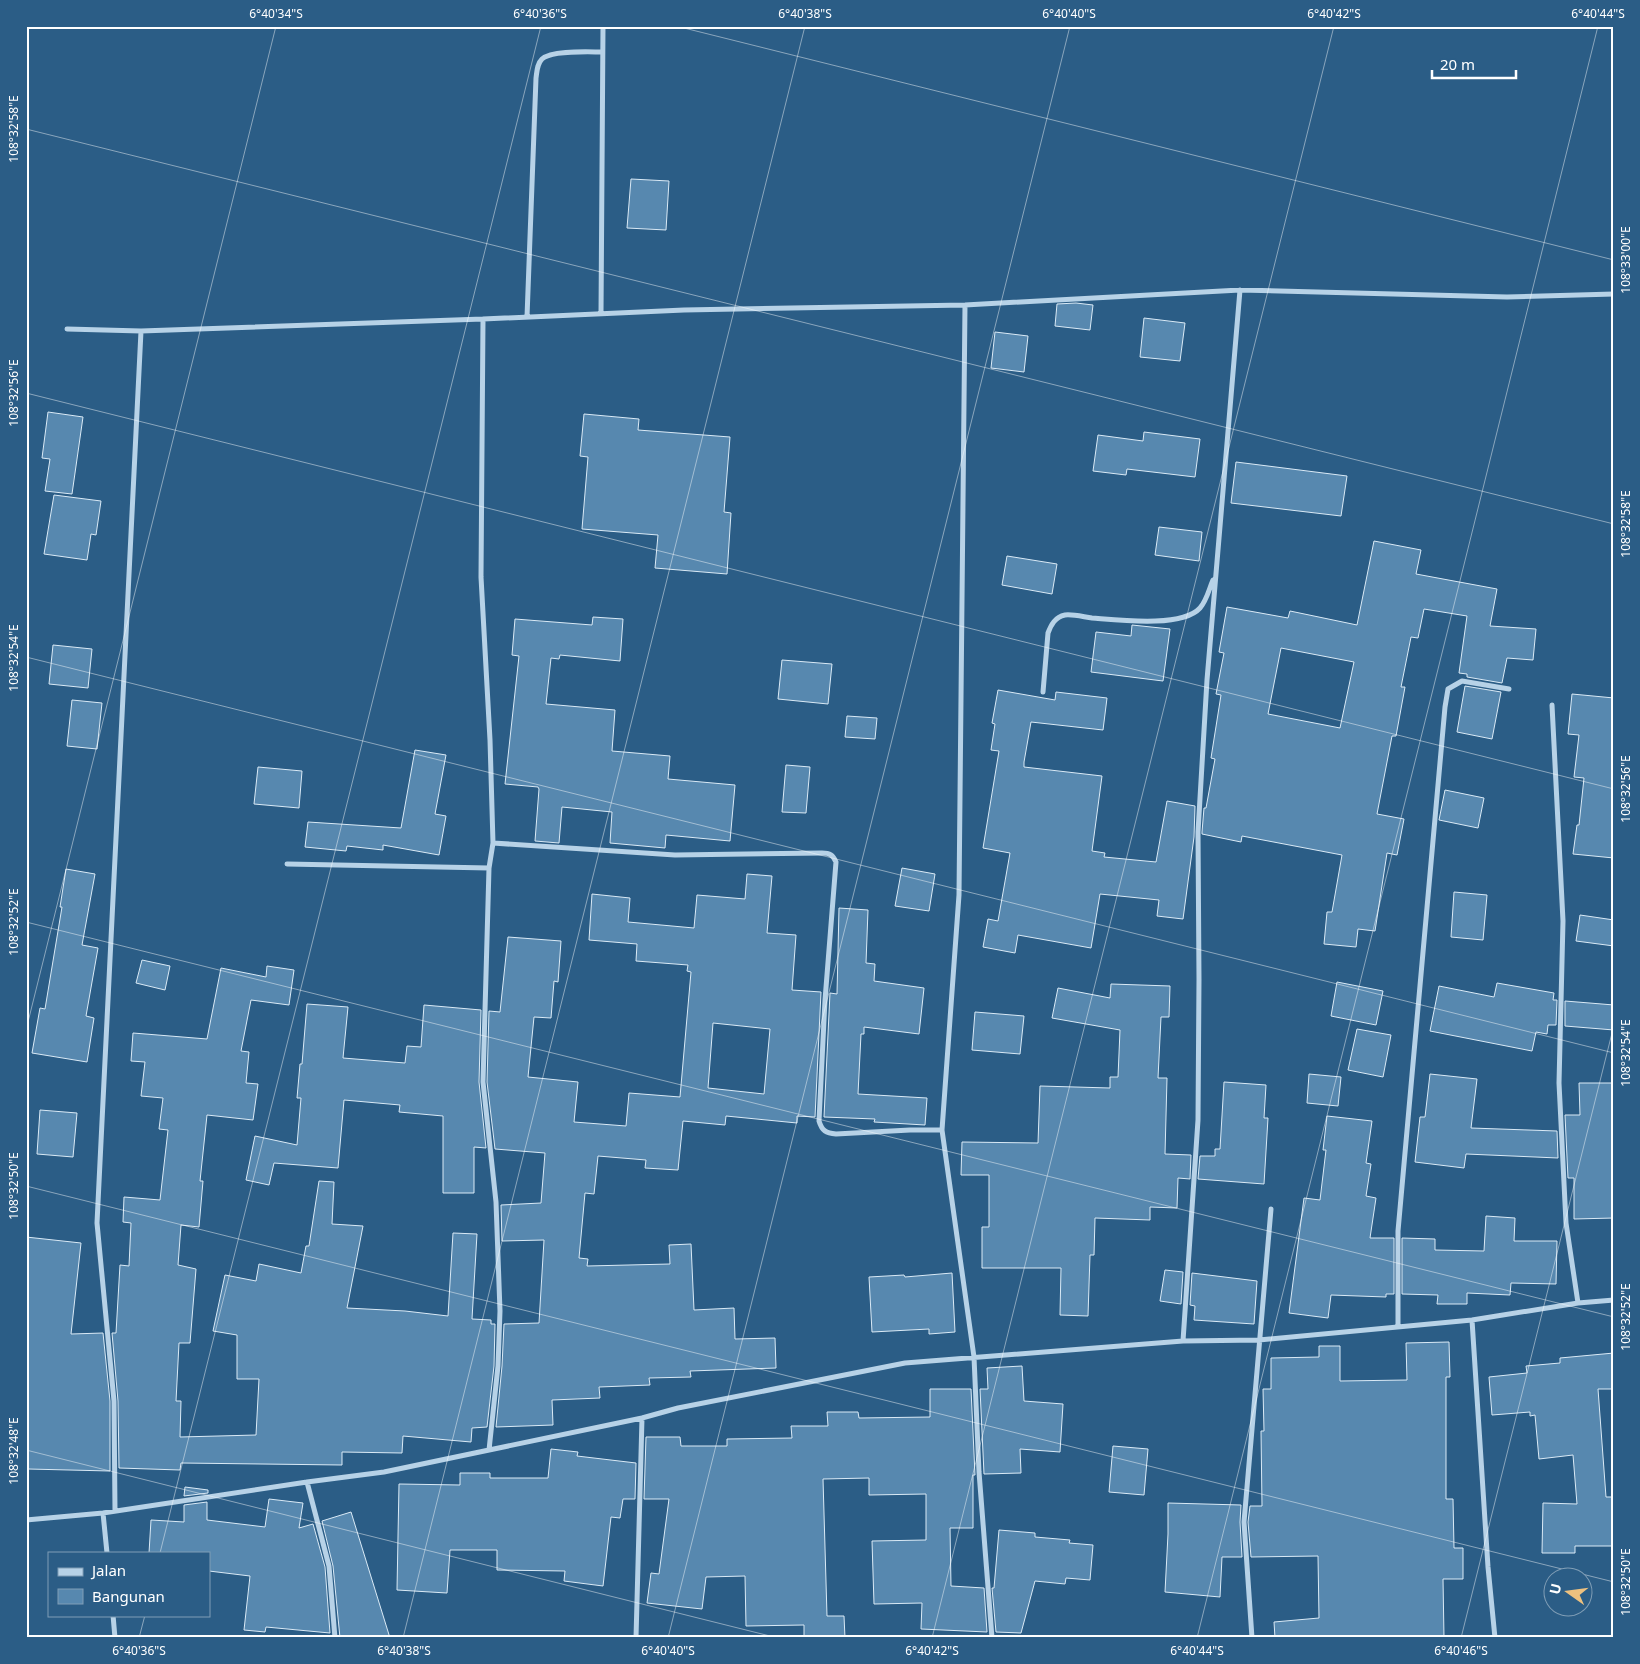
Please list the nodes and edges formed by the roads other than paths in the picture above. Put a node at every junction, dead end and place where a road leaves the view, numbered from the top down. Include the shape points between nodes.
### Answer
1 (602, 26) edge
2 (602, 52) junction
3 (1240, 290) junction
4 (1614, 294) edge
5 (965, 305) junction
6 (600, 314) junction
7 (527, 317) junction
8 (483, 319) junction
9 (67, 329) dead end
10 (141, 331) junction
11 (1216, 572) junction
12 (1509, 689) dead end
13 (1043, 692) dead end
14 (1552, 705) dead end
15 (493, 843) junction
16 (287, 864) dead end
17 (489, 868) junction
18 (942, 1130) junction
19 (1270, 1210) dead end
20 (1614, 1300) edge
21 (1578, 1303) junction
22 (1472, 1320) junction
23 (1398, 1326) junction
24 (1258, 1340) junction
25 (1183, 1341) junction
26 (974, 1357) junction
27 (642, 1418) junction
28 (489, 1450) junction
29 (308, 1482) junction
30 (115, 1511) junction
31 (103, 1513) junction
32 (26, 1520) edge
33 (106, 1552) edge
34 (112, 1616) edge
35 (115, 1638) edge
36 (334, 1638) edge
37 (636, 1638) edge
38 (992, 1638) edge
39 (1252, 1638) edge
40 (1495, 1638) edge

1 - 2 street
2 - 6 street
2 - 7 street via 551,54 539,64
3 - 4 street via 1508,297
3 - 5 street
3 - 11 street
5 - 6 street
5 - 18 street via 959,895
6 - 7 street
7 - 8 street
8 - 10 street
8 - 15 street via 481,577
9 - 10 street
10 - 30 street via 97,1223 114,1401
11 - 13 street via 1200,609 1186,617 1171,621 1066,615 1056,620 1048,634
11 - 25 street via 1198,832 1198,1112
12 - 23 street via 1462,682 1448,689 1398,1231
14 - 21 street via 1563,921 1559,1083 1566,1223
15 - 17 street
15 - 18 street via 675,854 829,853 836,862 825,1000 821,1129 836,1134
16 - 17 street
17 - 28 street via 483,1082 496,1202 500,1311
18 - 26 street
19 - 24 street
20 - 21 street
21 - 22 street
22 - 23 street
22 - 40 street
23 - 24 street
24 - 25 street
24 - 39 street via 1244,1522
25 - 26 street
26 - 27 street via 905,1362
26 - 38 street
27 - 28 street
27 - 37 street
28 - 29 street via 384,1472
29 - 30 street
29 - 36 street via 329,1566
30 - 31 street
31 - 32 street
31 - 33 street
34 - 35 street

